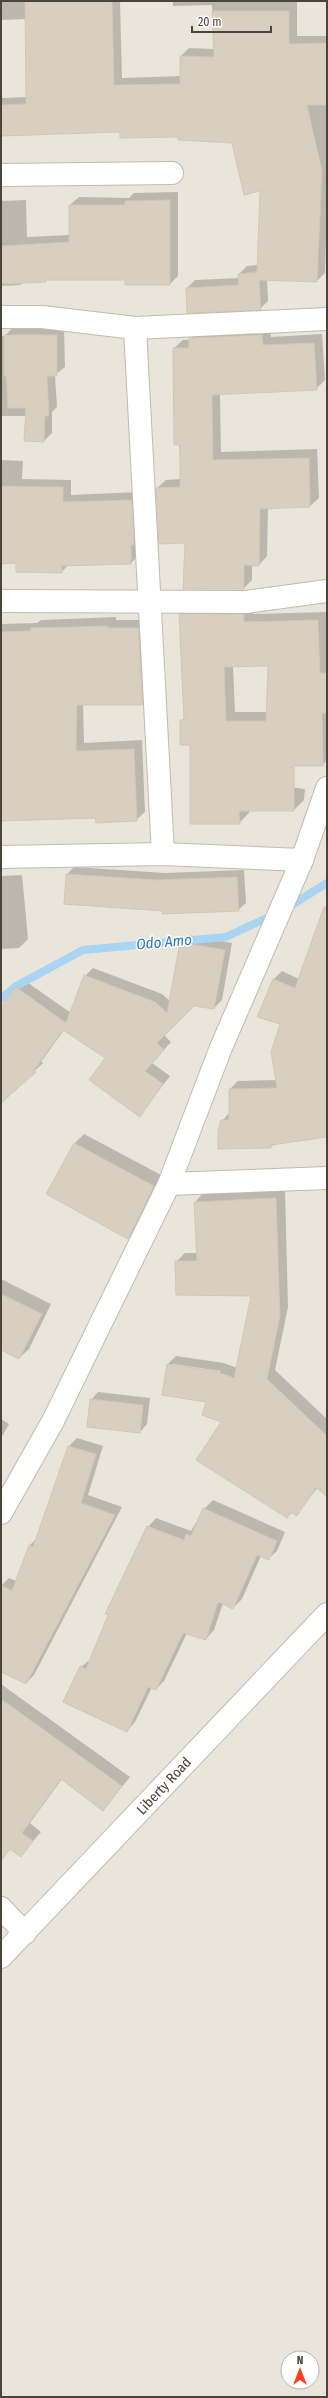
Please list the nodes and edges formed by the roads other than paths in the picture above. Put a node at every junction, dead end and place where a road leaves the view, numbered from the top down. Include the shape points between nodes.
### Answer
1 (172, 173) dead end
2 (1, 175) edge
3 (1, 317) edge
4 (327, 319) edge
5 (135, 328) junction
6 (327, 591) edge
7 (1, 601) edge
8 (151, 603) junction
9 (327, 788) edge
10 (163, 854) junction
11 (1, 857) edge
12 (302, 860) junction
13 (327, 1178) edge
14 (169, 1184) junction
15 (1, 1513) edge
16 (327, 1614) edge
17 (1, 1908) edge
18 (25, 1933) junction
19 (1, 1957) edge

1 - 2 street
3 - 5 street via 42,317
4 - 5 street
5 - 8 street
6 - 8 street via 246,602
7 - 8 street
8 - 10 street
9 - 12 street
10 - 11 street
10 - 12 street
12 - 14 street via 220,1050
13 - 14 street
14 - 15 street via 53,1421
16 - 18 street, Liberty Road
17 - 18 street
18 - 19 street, Liberty Road

